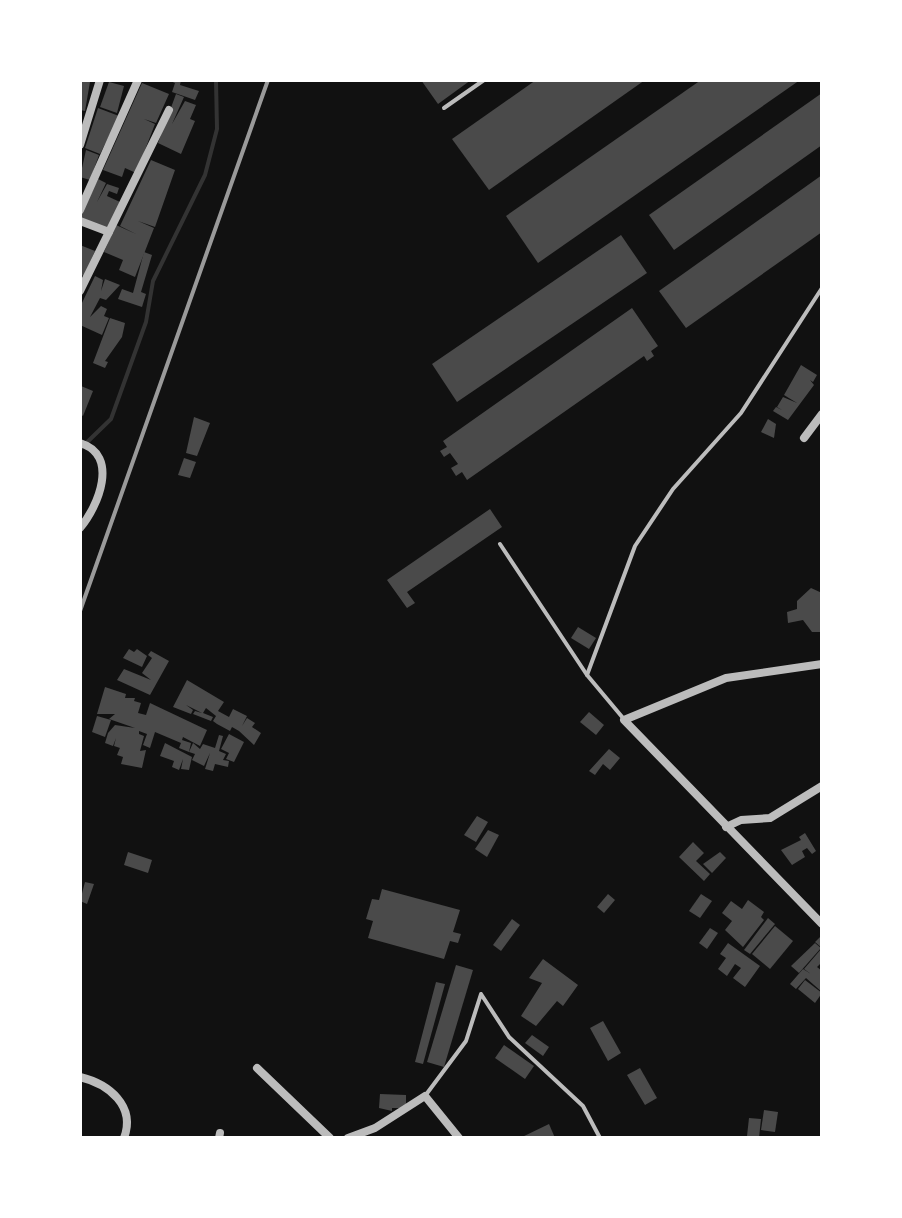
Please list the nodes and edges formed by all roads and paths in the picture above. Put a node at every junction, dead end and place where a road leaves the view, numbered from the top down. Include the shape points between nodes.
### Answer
1 (100, 80) edge
2 (138, 80) edge
3 (484, 80) edge
4 (444, 108) dead end
5 (169, 110) dead end
6 (80, 145) edge
7 (80, 210) edge
8 (80, 221) edge
9 (109, 232) junction
10 (822, 288) edge
11 (80, 291) edge
12 (822, 414) edge
13 (804, 438) dead end
14 (80, 443) edge
15 (80, 528) edge
16 (500, 544) dead end
17 (822, 664) edge
18 (587, 675) junction
19 (624, 720) junction
20 (822, 786) edge
21 (726, 827) junction
22 (822, 924) edge
23 (257, 1068) dead end
24 (80, 1077) edge
25 (425, 1096) junction
26 (124, 1138) edge
27 (330, 1138) edge
28 (348, 1138) edge
29 (459, 1138) edge
30 (600, 1138) edge

1 - 6 street
2 - 7 street
3 - 4 lane
5 - 9 street
8 - 9 street
9 - 11 street
10 - 18 lane via 741,413 673,489 635,546
12 - 13 street
14 - 15 street via 96,454 104,476
16 - 18 lane
17 - 19 street via 726,678
18 - 19 lane
19 - 21 street
20 - 21 street via 770,818
21 - 22 street
23 - 27 street
24 - 26 street via 105,1086 124,1107 129,1119
25 - 28 street via 375,1128
25 - 29 street
25 - 30 lane via 466,1041 481,994 509,1037 583,1106

